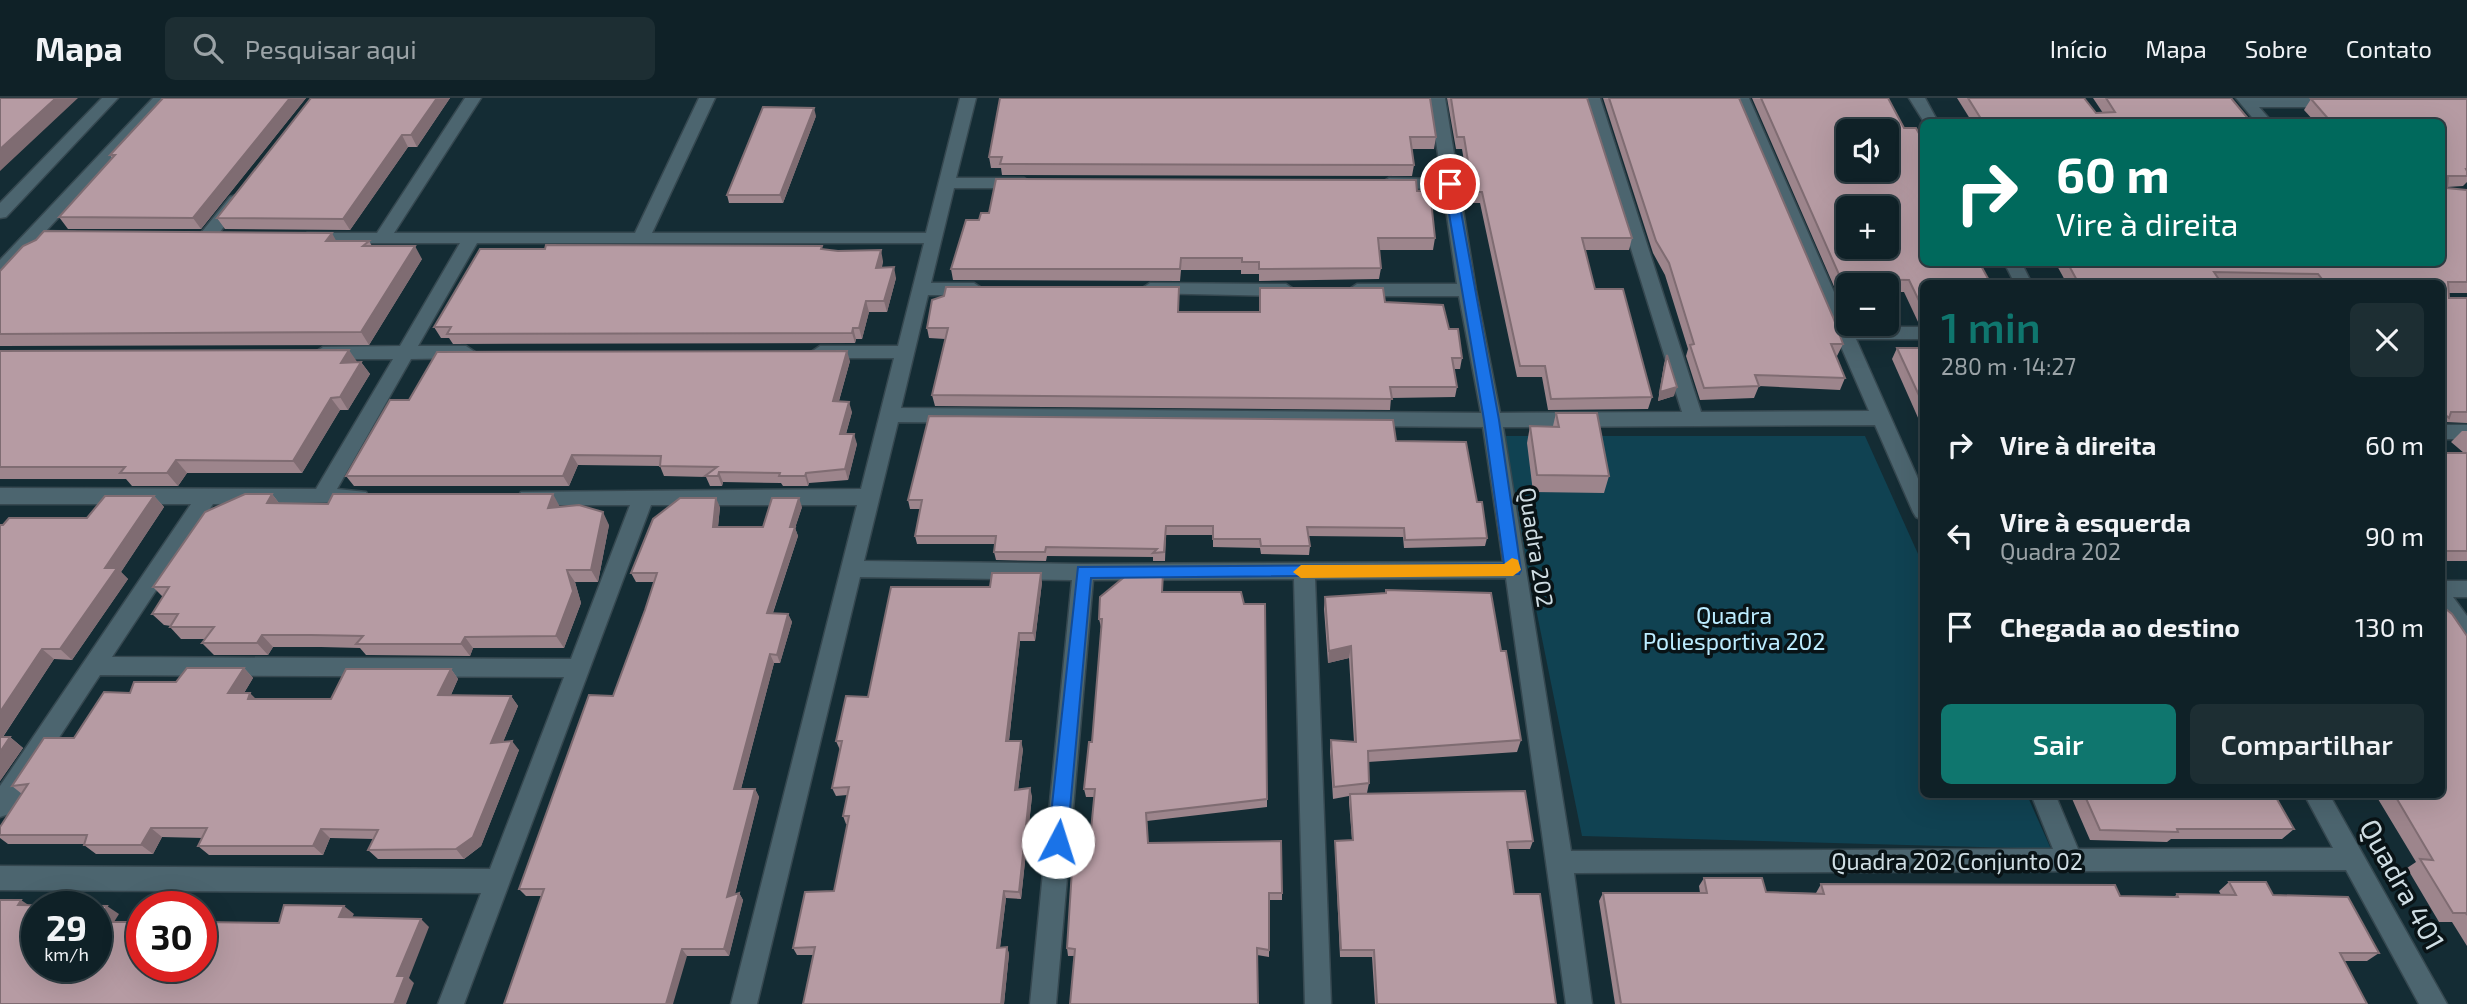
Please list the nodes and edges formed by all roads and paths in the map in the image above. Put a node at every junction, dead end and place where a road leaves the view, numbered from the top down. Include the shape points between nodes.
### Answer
1 (110, 98) edge
2 (161, 98) edge
3 (473, 98) edge
4 (707, 98) edge
5 (968, 98) edge
6 (1437, 98) edge
7 (1592, 98) edge
8 (1741, 98) edge
9 (1917, 98) edge
10 (2245, 100) edge
11 (2353, 102) edge
12 (1929, 119) edge
13 (2261, 119) edge
14 (945, 183) junction
15 (1041, 183) edge
16 (1368, 183) edge
17 (249, 184) edge
18 (1450, 184) junction
19 (0, 213) edge
20 (33, 236) junction
21 (86, 236) edge
22 (233, 237) edge
23 (287, 238) edge
24 (932, 238) junction
25 (381, 239) junction
26 (471, 239) junction
27 (641, 239) junction
28 (0, 270) edge
29 (921, 289) junction
30 (991, 289) edge
31 (1131, 289) edge
32 (1299, 290) edge
33 (1341, 290) edge
34 (1466, 290) junction
35 (1836, 311) edge
36 (1899, 333) edge
37 (1920, 333) edge
38 (1847, 336) edge
39 (404, 352) junction
40 (487, 352) edge
41 (808, 352) edge
42 (906, 352) junction
43 (306, 353) edge
44 (890, 415) junction
45 (1884, 418) junction
46 (1492, 420) junction
47 (1694, 420) junction
48 (2445, 432) edge
49 (2467, 432) edge
50 (0, 497) edge
51 (207, 497) junction
52 (322, 497) junction
53 (378, 497) edge
54 (503, 497) edge
55 (869, 497) junction
56 (643, 498) junction
57 (1920, 505) edge
58 (852, 569) junction
59 (1513, 570) junction
60 (1083, 572) junction
61 (1304, 572) junction
62 (2445, 589) edge
63 (2467, 589) edge
64 (2445, 603) edge
65 (2467, 633) edge
66 (96, 666) junction
67 (581, 668) junction
68 (2045, 798) edge
69 (2318, 798) edge
70 (0, 806) edge
71 (2353, 859) junction
72 (2070, 860) junction
73 (1560, 862) junction
74 (0, 878) edge
75 (499, 881) junction
76 (451, 1004) edge
77 (744, 1004) edge
78 (1043, 1004) edge
79 (1318, 1004) edge
80 (1579, 1004) edge
81 (2434, 1004) edge

1 - 19 street
2 - 20 street
3 - 25 street
4 - 27 street
5 - 14 street
6 - 18 street, Quadra 202
7 - 47 street
8 - 35 street
9 - 12 street
10 - 11 street
10 - 13 street
14 - 15 street
14 - 24 street
16 - 18 street
17 - 22 street via 200,237
18 - 34 street, Quadra 202
20 - 21 street
20 - 28 street
23 - 25 street
24 - 27 street
24 - 29 street
25 - 26 street
26 - 27 street
26 - 39 street
29 - 30 street
29 - 42 street
31 - 32 street
33 - 34 street
34 - 46 street, Quadra 202
36 - 37 street
38 - 45 street
39 - 40 street
39 - 43 street
39 - 52 street
41 - 42 street
42 - 44 street
44 - 46 street
44 - 55 street
45 - 47 street
45 - 57 street
46 - 47 street
46 - 59 street, Quadra 202
48 - 49 street
50 - 51 street
51 - 52 street
51 - 66 street
52 - 53 street
54 - 56 street
55 - 56 street
55 - 58 street
56 - 67 street
58 - 60 street
58 - 77 street
59 - 61 street
59 - 73 street, Quadra 202
60 - 61 street
60 - 78 street
61 - 79 street
62 - 63 street
64 - 65 street
66 - 67 street
66 - 70 street
67 - 75 street
68 - 72 street
69 - 71 street, Quadra 401
71 - 72 street, Quadra 202 Conjunto 02
71 - 81 street, Quadra 401
72 - 73 street, Quadra 202 Conjunto 02
73 - 80 street, Quadra 202
74 - 75 street
75 - 76 street

